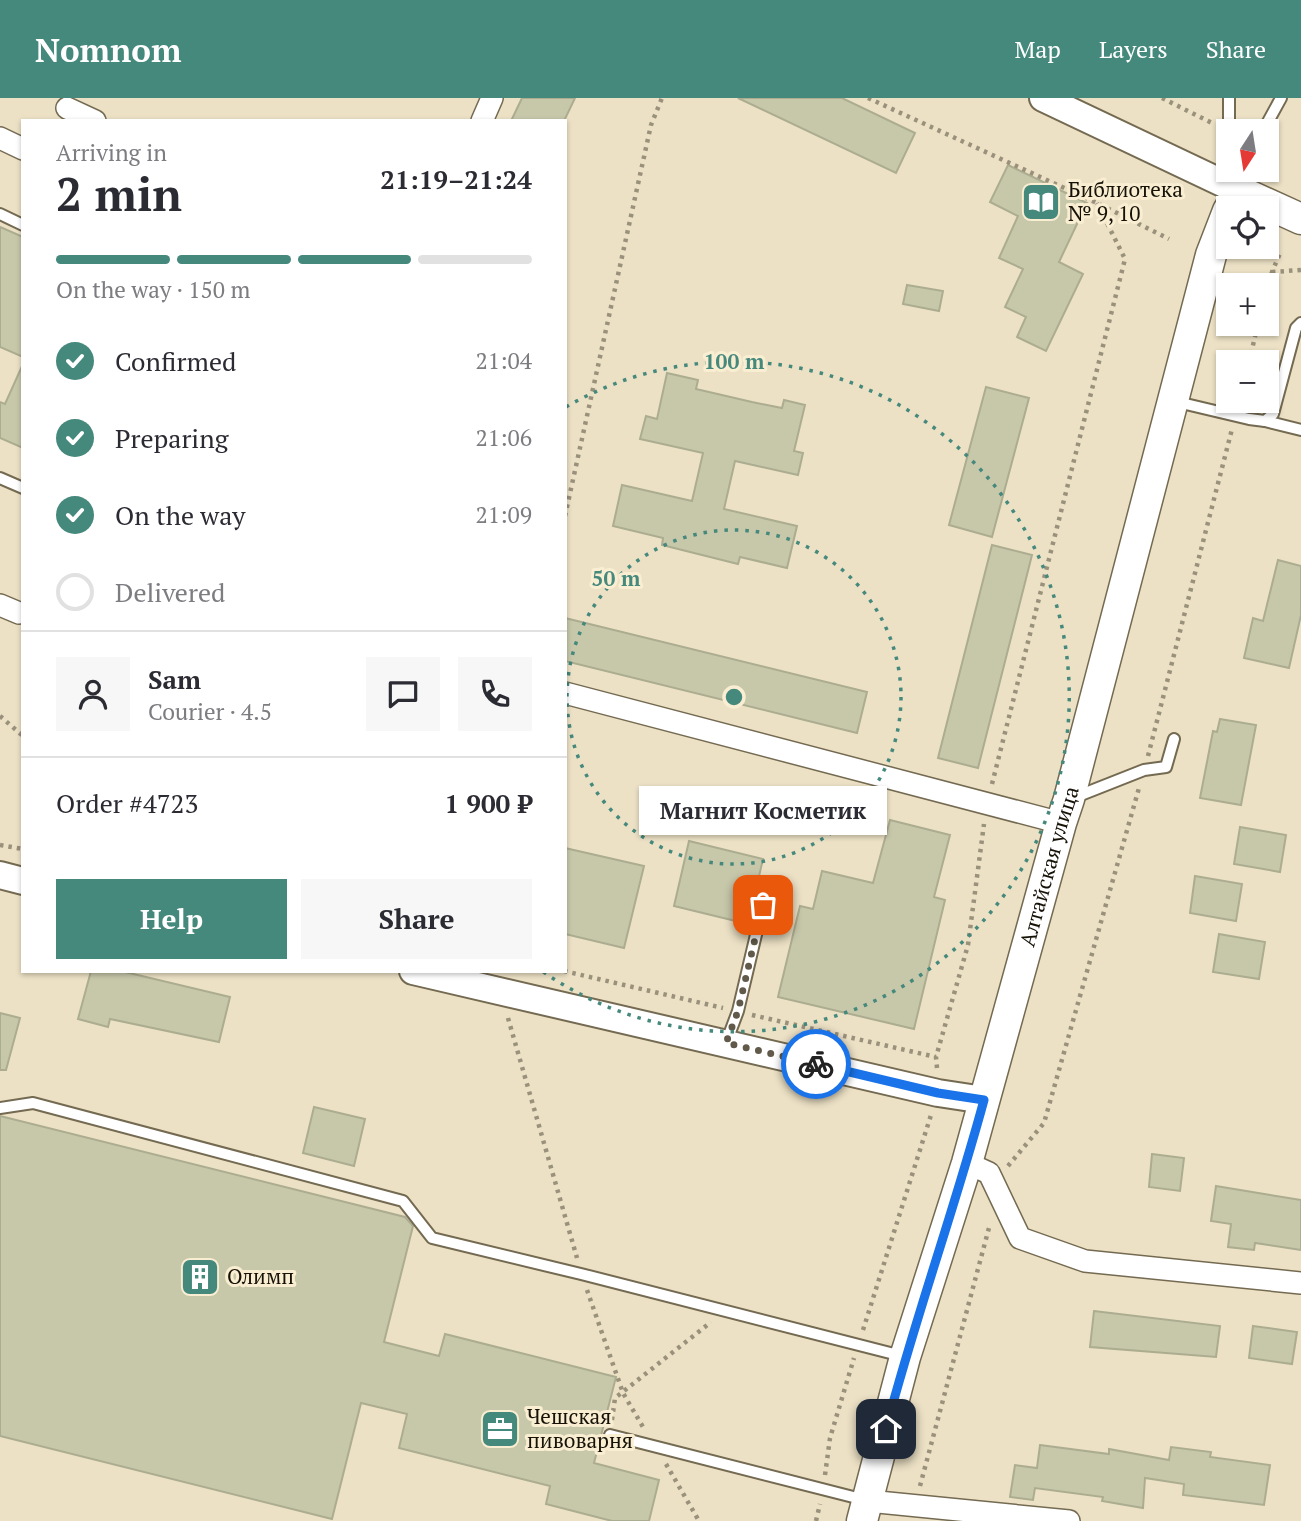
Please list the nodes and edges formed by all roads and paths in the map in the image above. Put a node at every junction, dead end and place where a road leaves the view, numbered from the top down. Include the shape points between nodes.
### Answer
1 (492, 98) edge
2 (662, 98) edge
3 (868, 98) edge
4 (1043, 98) edge
5 (1162, 98) edge
6 (1229, 98) edge
7 (1281, 98) edge
8 (66, 109) edge
9 (90, 119) edge
10 (483, 119) edge
11 (1229, 119) edge
12 (1270, 119) edge
13 (1216, 125) edge
14 (0, 138) edge
15 (21, 148) edge
16 (1235, 190) edge
17 (1097, 203) junction
18 (0, 214) edge
19 (1301, 219) edge
20 (21, 224) edge
21 (1169, 239) dead end
22 (1282, 251) dead end
23 (1301, 270) edge
24 (1272, 272) joint
25 (1301, 323) edge
26 (1173, 401) junction
27 (1235, 416) junction
28 (1265, 421) junction
29 (1301, 430) edge
30 (0, 478) edge
31 (21, 487) edge
32 (567, 507) edge
33 (567, 694) edge
34 (0, 716) edge
35 (21, 734) edge
36 (1174, 739) dead end
37 (1144, 770) junction
38 (987, 804) junction
39 (1065, 811) junction
40 (0, 845) edge
41 (21, 849) edge
42 (0, 875) edge
43 (21, 880) edge
44 (763, 905) dead end
45 (422, 973) edge
46 (726, 1043) junction
47 (938, 1093) junction
48 (984, 1100) junction
49 (0, 1108) edge
50 (967, 1163) junction
51 (999, 1197) junction
52 (1301, 1283) edge
53 (725, 1311) junction
54 (859, 1345) junction
55 (905, 1357) junction
56 (610, 1435) joint
57 (823, 1490) junction
58 (915, 1506) junction
59 (865, 1511) edge
60 (816, 1521) edge
61 (1069, 1521) edge

1 - 10 street
2 - 32 path via 651,125
3 - 17 path
4 - 16 street
5 - 13 path
6 - 11 lane
7 - 12 lane
8 - 9 street
14 - 15 street
16 - 19 main road
16 - 26 main road, Алтайская улица via 1210,255
17 - 21 path
17 - 38 path via 1125,259
18 - 20 lane
22 - 24 path
23 - 24 path
25 - 28 lane via 1273,414
26 - 27 lane
26 - 39 main road, Алтайская улица
27 - 28 lane
27 - 37 path
28 - 29 lane
30 - 31 lane
33 - 38 street
34 - 35 path
36 - 37 lane via 1166,767
37 - 39 lane
37 - 51 path via 1044,1123 1008,1164
38 - 39 street
38 - 47 path via 968,945 936,1057
39 - 48 main road, Алтайская улица
40 - 41 path
42 - 43 street
44 - 46 lane
45 - 46 street
46 - 47 street
47 - 48 street
47 - 54 path
48 - 50 main road, Алтайская улица
49 - 53 lane via 33,1103 403,1201 432,1238
50 - 51 street via 989,1173
50 - 55 main road, Алтайская улица
51 - 52 street via 1020,1238 1085,1261
51 - 58 path
53 - 54 lane
53 - 56 path via 615,1398
54 - 55 lane
54 - 57 path via 830,1438
55 - 59 main road, Алтайская улица
56 - 57 lane
57 - 59 lane
57 - 60 path
58 - 59 street
58 - 61 street

